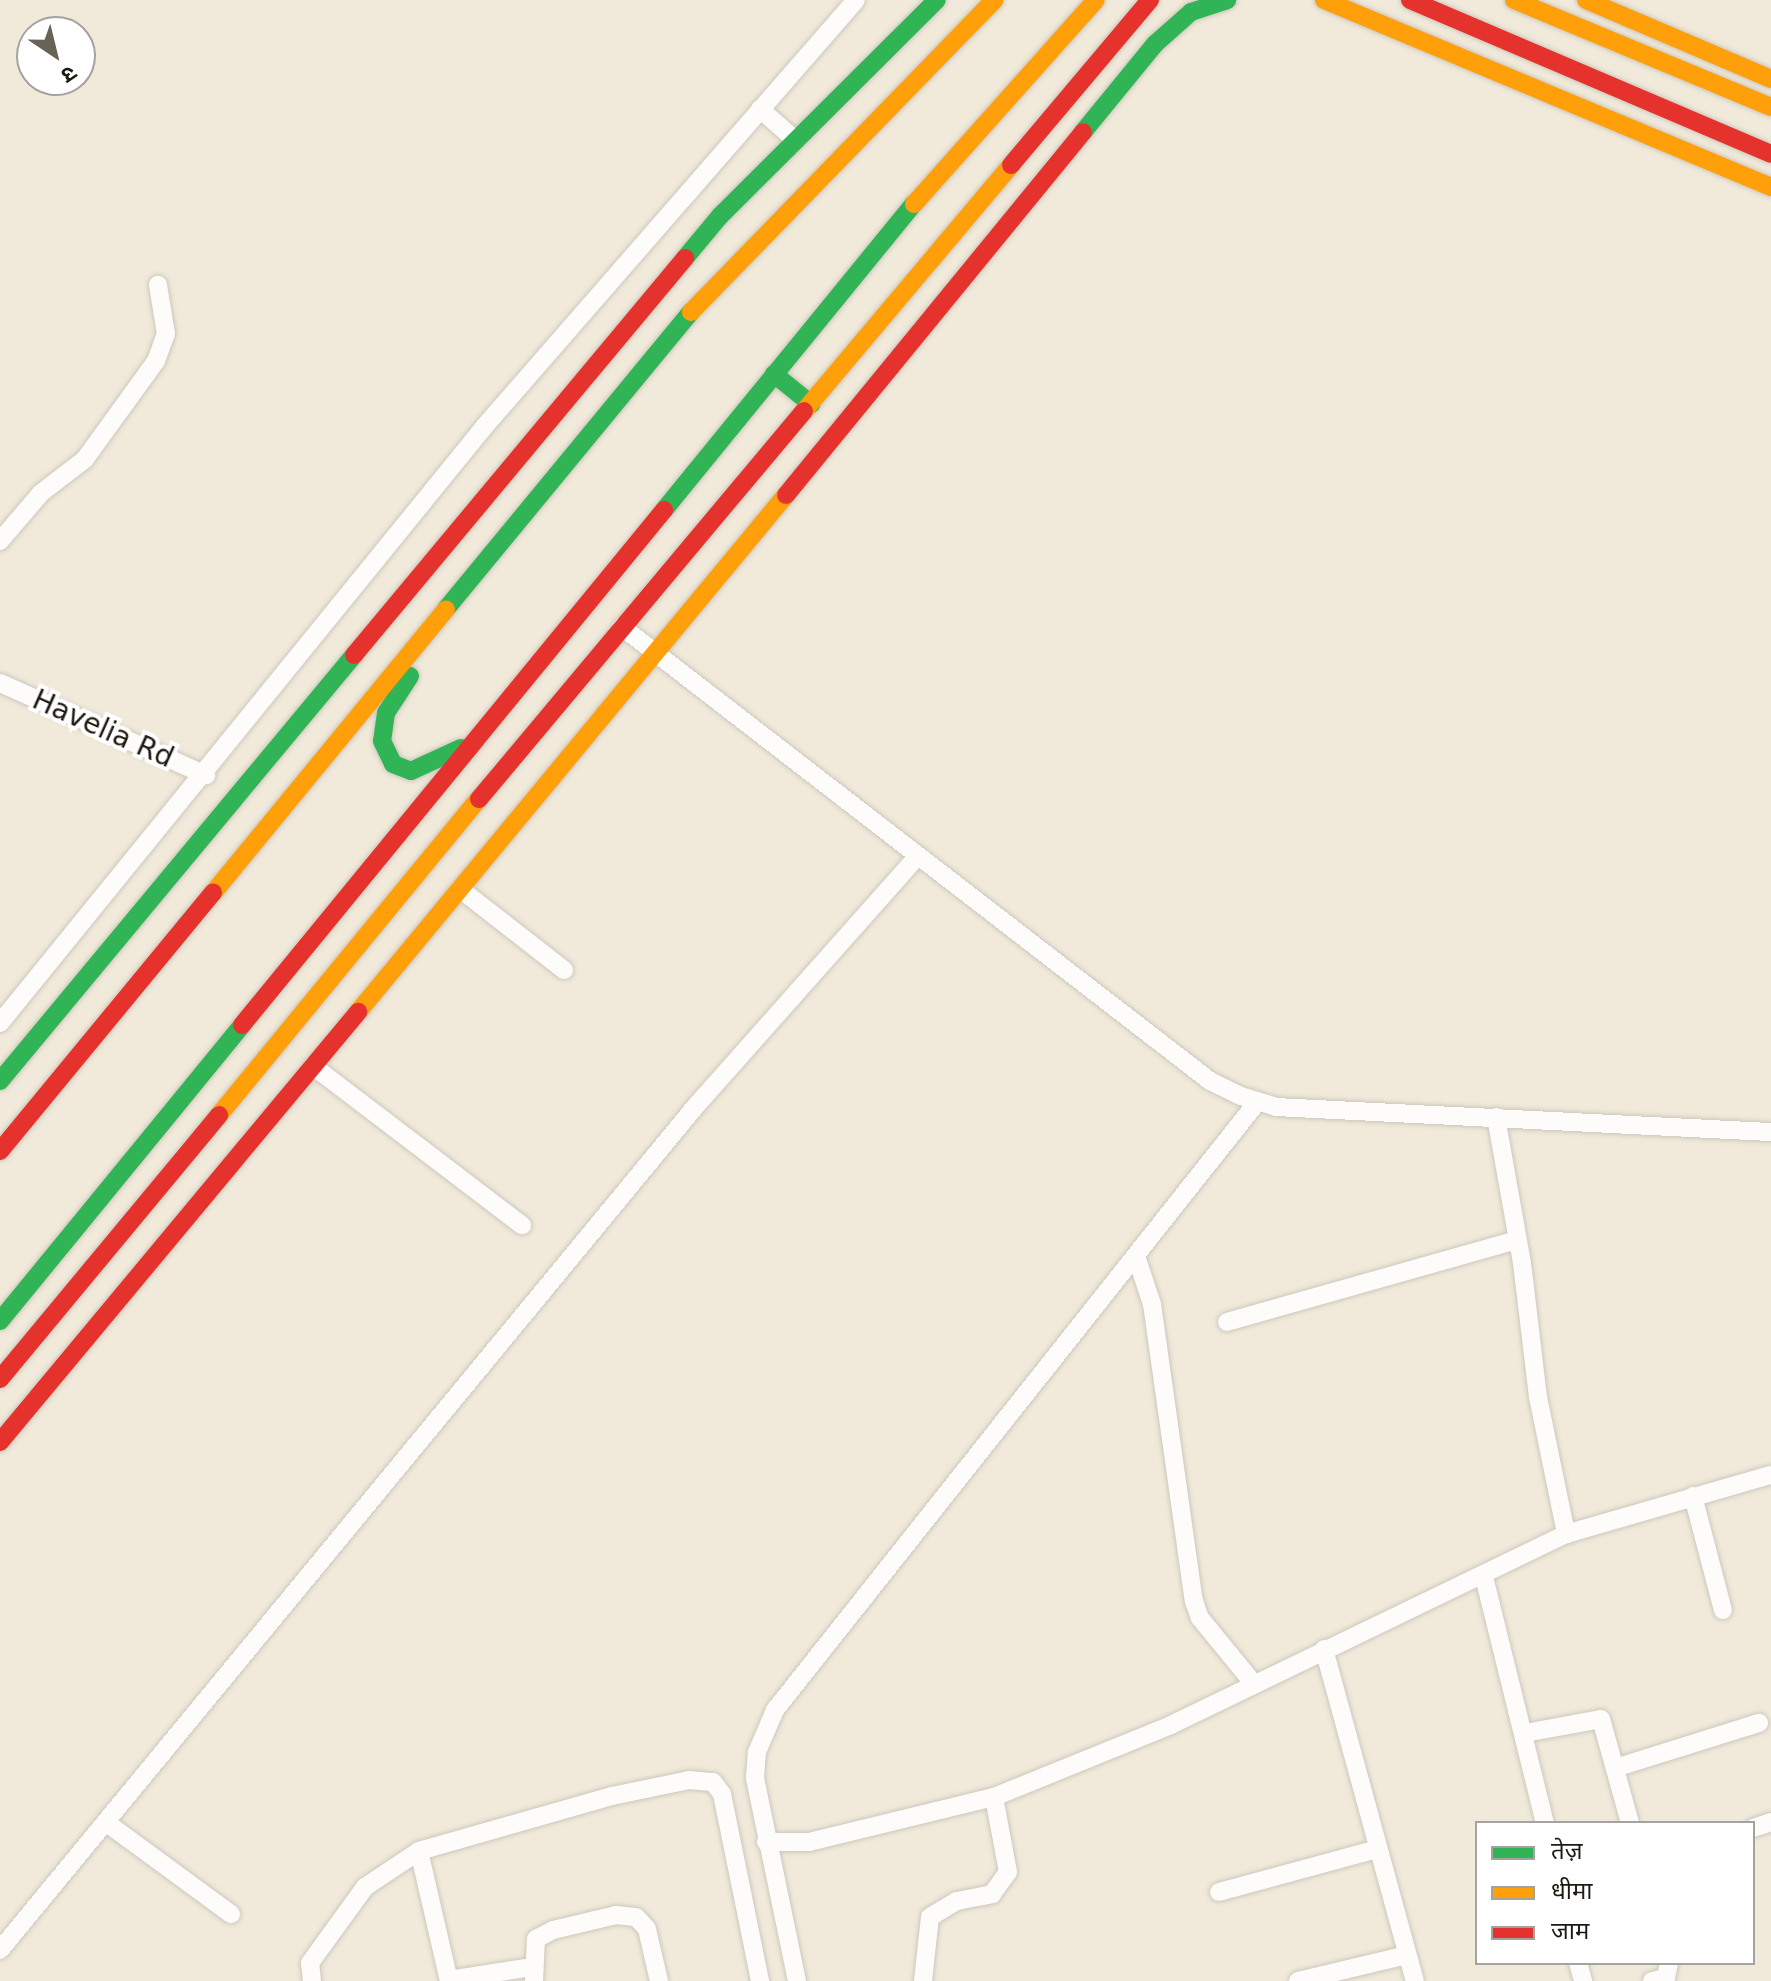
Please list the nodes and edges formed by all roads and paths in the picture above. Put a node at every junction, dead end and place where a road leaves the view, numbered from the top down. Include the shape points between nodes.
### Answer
1 (856, 0) edge
2 (937, 0) edge
3 (994, 0) edge
4 (1096, 0) edge
5 (1150, 0) edge
6 (1217, 0) edge
7 (1227, 0) edge
8 (1324, 0) edge
9 (1410, 0) edge
10 (1514, 0) edge
11 (1586, 0) edge
12 (1771, 79) edge
13 (1618, 92) junction
14 (1575, 107) junction
15 (1771, 107) edge
16 (760, 109) junction
17 (793, 138) junction
18 (1771, 154) edge
19 (1771, 187) edge
20 (668, 278) junction
21 (158, 285) dead end
22 (700, 301) junction
23 (774, 374) junction
24 (811, 404) junction
25 (0, 541) edge
26 (460, 596) junction
27 (622, 627) junction
28 (656, 654) junction
29 (0, 683) edge
30 (473, 741) junction
31 (206, 775) junction
32 (916, 858) junction
33 (460, 889) junction
34 (564, 970) dead end
35 (0, 1023) edge
36 (313, 1066) junction
37 (0, 1081) edge
38 (1258, 1101) junction
39 (1496, 1117) junction
40 (1771, 1132) edge
41 (0, 1151) edge
42 (522, 1225) dead end
43 (1516, 1240) junction
44 (1136, 1256) junction
45 (0, 1321) edge
46 (1227, 1322) dead end
47 (0, 1379) edge
48 (0, 1442) edge
49 (1771, 1475) edge
50 (1693, 1496) junction
51 (1566, 1534) junction
52 (1484, 1577) junction
53 (1723, 1610) dead end
54 (1324, 1649) junction
55 (1254, 1684) junction
56 (1759, 1723) dead end
57 (1525, 1733) junction
58 (1615, 1768) junction
59 (994, 1797) junction
60 (1545, 1821) edge
61 (1629, 1821) edge
62 (107, 1823) junction
63 (766, 1842) junction
64 (1377, 1849) junction
65 (419, 1851) junction
66 (1219, 1892) dead end
67 (231, 1914) dead end
68 (0, 1950) edge
69 (1407, 1955) junction
70 (1669, 1965) edge
71 (532, 1974) edge
72 (449, 1980) edge
73 (312, 1981) edge
74 (659, 1981) edge
75 (760, 1981) edge
76 (797, 1981) edge
77 (923, 1981) edge
78 (1298, 1981) edge
79 (1415, 1981) edge
80 (1652, 1981) edge

1 - 16 street
2 - 17 street
3 - 22 street
4 - 23 street via 962,145
5 - 24 street
6 - 7 street
6 - 28 street via 1191,12 1155,44
8 - 14 street
9 - 13 street
10 - 15 street
11 - 12 street
13 - 14 street
13 - 18 street
14 - 19 street
16 - 17 street
16 - 31 street via 484,427
17 - 20 street
20 - 22 street
20 - 37 street
21 - 25 street via 166,334 156,361 85,459 41,493
22 - 26 street
23 - 24 street
23 - 30 street
24 - 27 street
26 - 30 street via 386,713 382,741 393,764 411,771
26 - 41 street
27 - 28 street
27 - 47 street
28 - 32 street
28 - 33 street
29 - 31 street, Havelia Rd
30 - 45 street
31 - 35 street
32 - 38 street via 1210,1081
32 - 62 street via 694,1108
33 - 34 street
33 - 36 street
36 - 42 street
36 - 48 street
38 - 39 street via 1276,1107
38 - 44 street
39 - 40 street
39 - 43 street
43 - 46 street
43 - 51 street via 1538,1397
44 - 55 street via 1152,1304 1194,1601 1206,1627
44 - 63 street via 775,1710 756,1765
49 - 50 street
50 - 51 street
50 - 53 street
51 - 52 street
52 - 54 street
52 - 57 street
54 - 55 street
54 - 64 street
55 - 59 street via 1171,1725
56 - 58 street
57 - 58 street via 1601,1719
57 - 60 street
58 - 61 street
59 - 63 street via 809,1842
59 - 77 street via 1008,1872 992,1894 957,1901 930,1917
62 - 67 street
62 - 68 street
63 - 76 street
64 - 66 street
64 - 69 street
65 - 72 street
65 - 73 street via 365,1887 310,1963
65 - 75 street via 612,1796 689,1780 713,1782 722,1794
69 - 78 street
69 - 79 street
70 - 80 street via 1666,1978
71 - 72 street
71 - 74 street via 536,1939 616,1915 636,1917 647,1929

